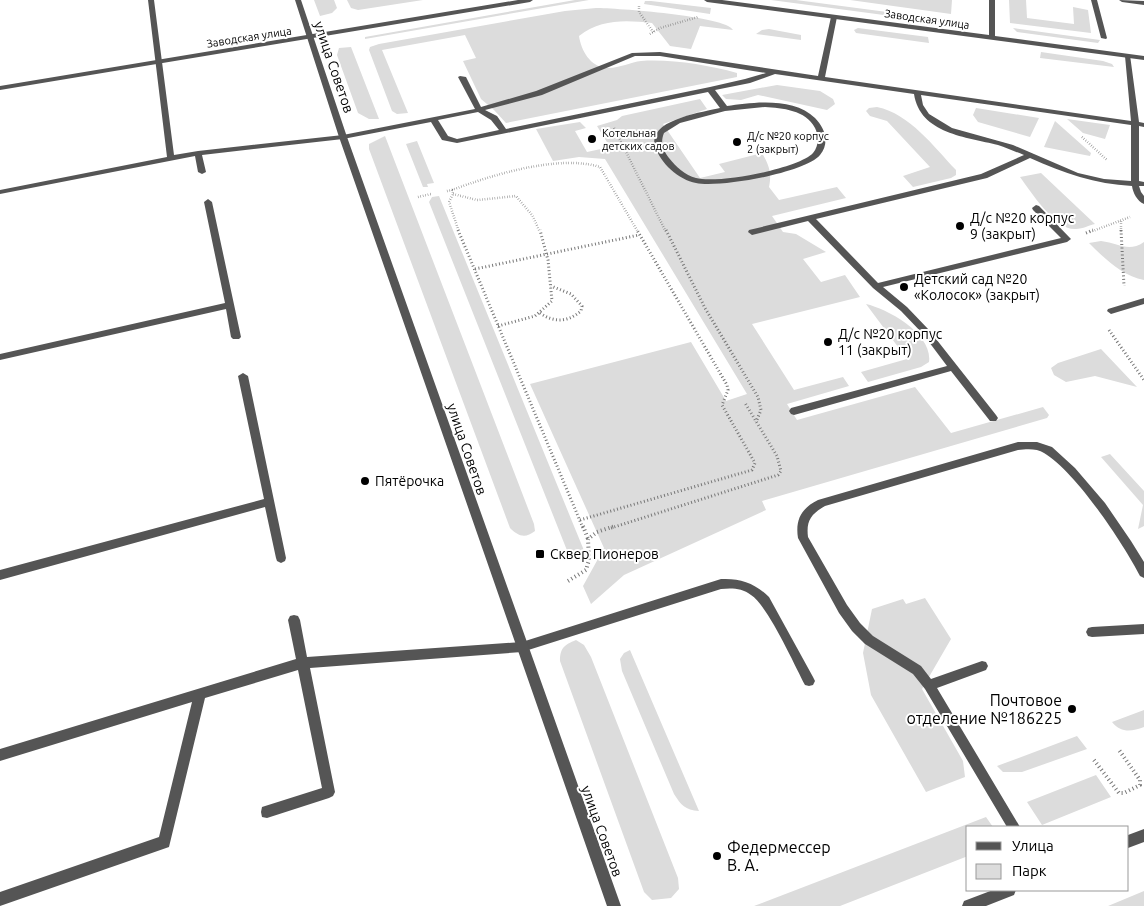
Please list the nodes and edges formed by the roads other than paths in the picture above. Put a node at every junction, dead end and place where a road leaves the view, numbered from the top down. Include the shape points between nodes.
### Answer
1 (151, 0) edge
2 (298, 0) edge
3 (530, 0) edge
4 (707, 0) edge
5 (992, 0) edge
6 (1094, 0) edge
7 (1122, 0) edge
8 (1144, 3) edge
9 (834, 17) junction
10 (310, 37) junction
11 (992, 38) junction
12 (1104, 38) dead end
13 (1128, 56) junction
14 (1144, 58) edge
15 (159, 61) junction
16 (774, 72) junction
17 (462, 77) dead end
18 (821, 78) junction
19 (0, 88) edge
20 (710, 89) junction
21 (917, 92) junction
22 (725, 109) junction
23 (479, 110) junction
24 (433, 119) junction
25 (1135, 123) junction
26 (1144, 124) edge
27 (504, 131) junction
28 (343, 137) junction
29 (198, 154) junction
30 (1031, 155) junction
31 (171, 159) junction
32 (202, 172) dead end
33 (1135, 184) junction
34 (1144, 184) edge
35 (0, 192) edge
36 (1144, 201) edge
37 (208, 202) dead end
38 (1036, 208) dead end
39 (810, 218) junction
40 (752, 232) dead end
41 (876, 286) junction
42 (1144, 301) edge
43 (229, 305) junction
44 (1111, 311) road end
45 (236, 337) dead end
46 (0, 357) edge
47 (954, 367) junction
48 (243, 376) dead end
49 (794, 411) dead end
50 (993, 418) dead end
51 (270, 502) junction
52 (281, 558) dead end
53 (1143, 569) edge
54 (0, 575) edge
55 (294, 620) dead end
56 (1144, 629) edge
57 (1092, 632) dead end
58 (522, 647) junction
59 (302, 663) junction
60 (982, 666) dead end
61 (809, 681) dead end
62 (929, 685) junction
63 (200, 694) junction
64 (0, 755) edge
65 (267, 812) dead end
66 (1013, 826) edge
67 (1144, 835) edge
68 (1129, 842) edge
69 (1006, 891) edge
70 (0, 898) edge
71 (614, 906) edge
72 (969, 906) edge

1 - 15 street
2 - 10 street, улица Советов
3 - 10 street, Заводская улица
4 - 9 street, Заводская улица
5 - 11 street
6 - 12 street
7 - 8 street
9 - 11 street, Заводская улица
9 - 18 street
10 - 15 street, Заводская улица
10 - 28 street, улица Советов
11 - 13 street, Заводская улица
13 - 14 street, Заводская улица
13 - 25 street
15 - 19 street, Заводская улица
15 - 31 street
16 - 18 street
16 - 20 street
16 - 23 street via 648,53 623,57 539,93
17 - 23 street
18 - 21 street
20 - 22 street
20 - 27 street
21 - 25 street
21 - 30 street via 924,112 940,126
22 - 22 street via 761,103 800,112 820,126 820,148 802,163 738,179 708,183 685,177 660,152 657,143 661,132 677,121
23 - 24 street
23 - 27 street via 494,118
24 - 27 street via 440,133 449,140
24 - 28 street
25 - 26 street
25 - 33 street
28 - 29 street
28 - 58 street, улица Советов
29 - 31 street
29 - 32 street
30 - 33 street via 1092,179
30 - 39 street via 984,176
31 - 35 street
33 - 34 street
33 - 36 street
37 - 43 street
38 - 41 street via 1066,239
39 - 40 street
39 - 41 street
41 - 47 street via 916,320
42 - 44 street
43 - 45 street
43 - 46 street
47 - 49 street
47 - 50 street
48 - 51 street
51 - 52 street
51 - 54 street
53 - 62 street via 1112,521 1073,475 1050,451 1035,446 1018,446 810,509 803,518 803,538 843,609 869,640 917,670
55 - 59 street
56 - 57 street
58 - 59 street
58 - 61 street via 721,584 745,585 765,600
58 - 71 street, улица Советов
59 - 63 street
59 - 65 street via 329,792
60 - 62 street
62 - 66 street
63 - 64 street
63 - 70 street via 164,842
67 - 68 street
69 - 72 street

